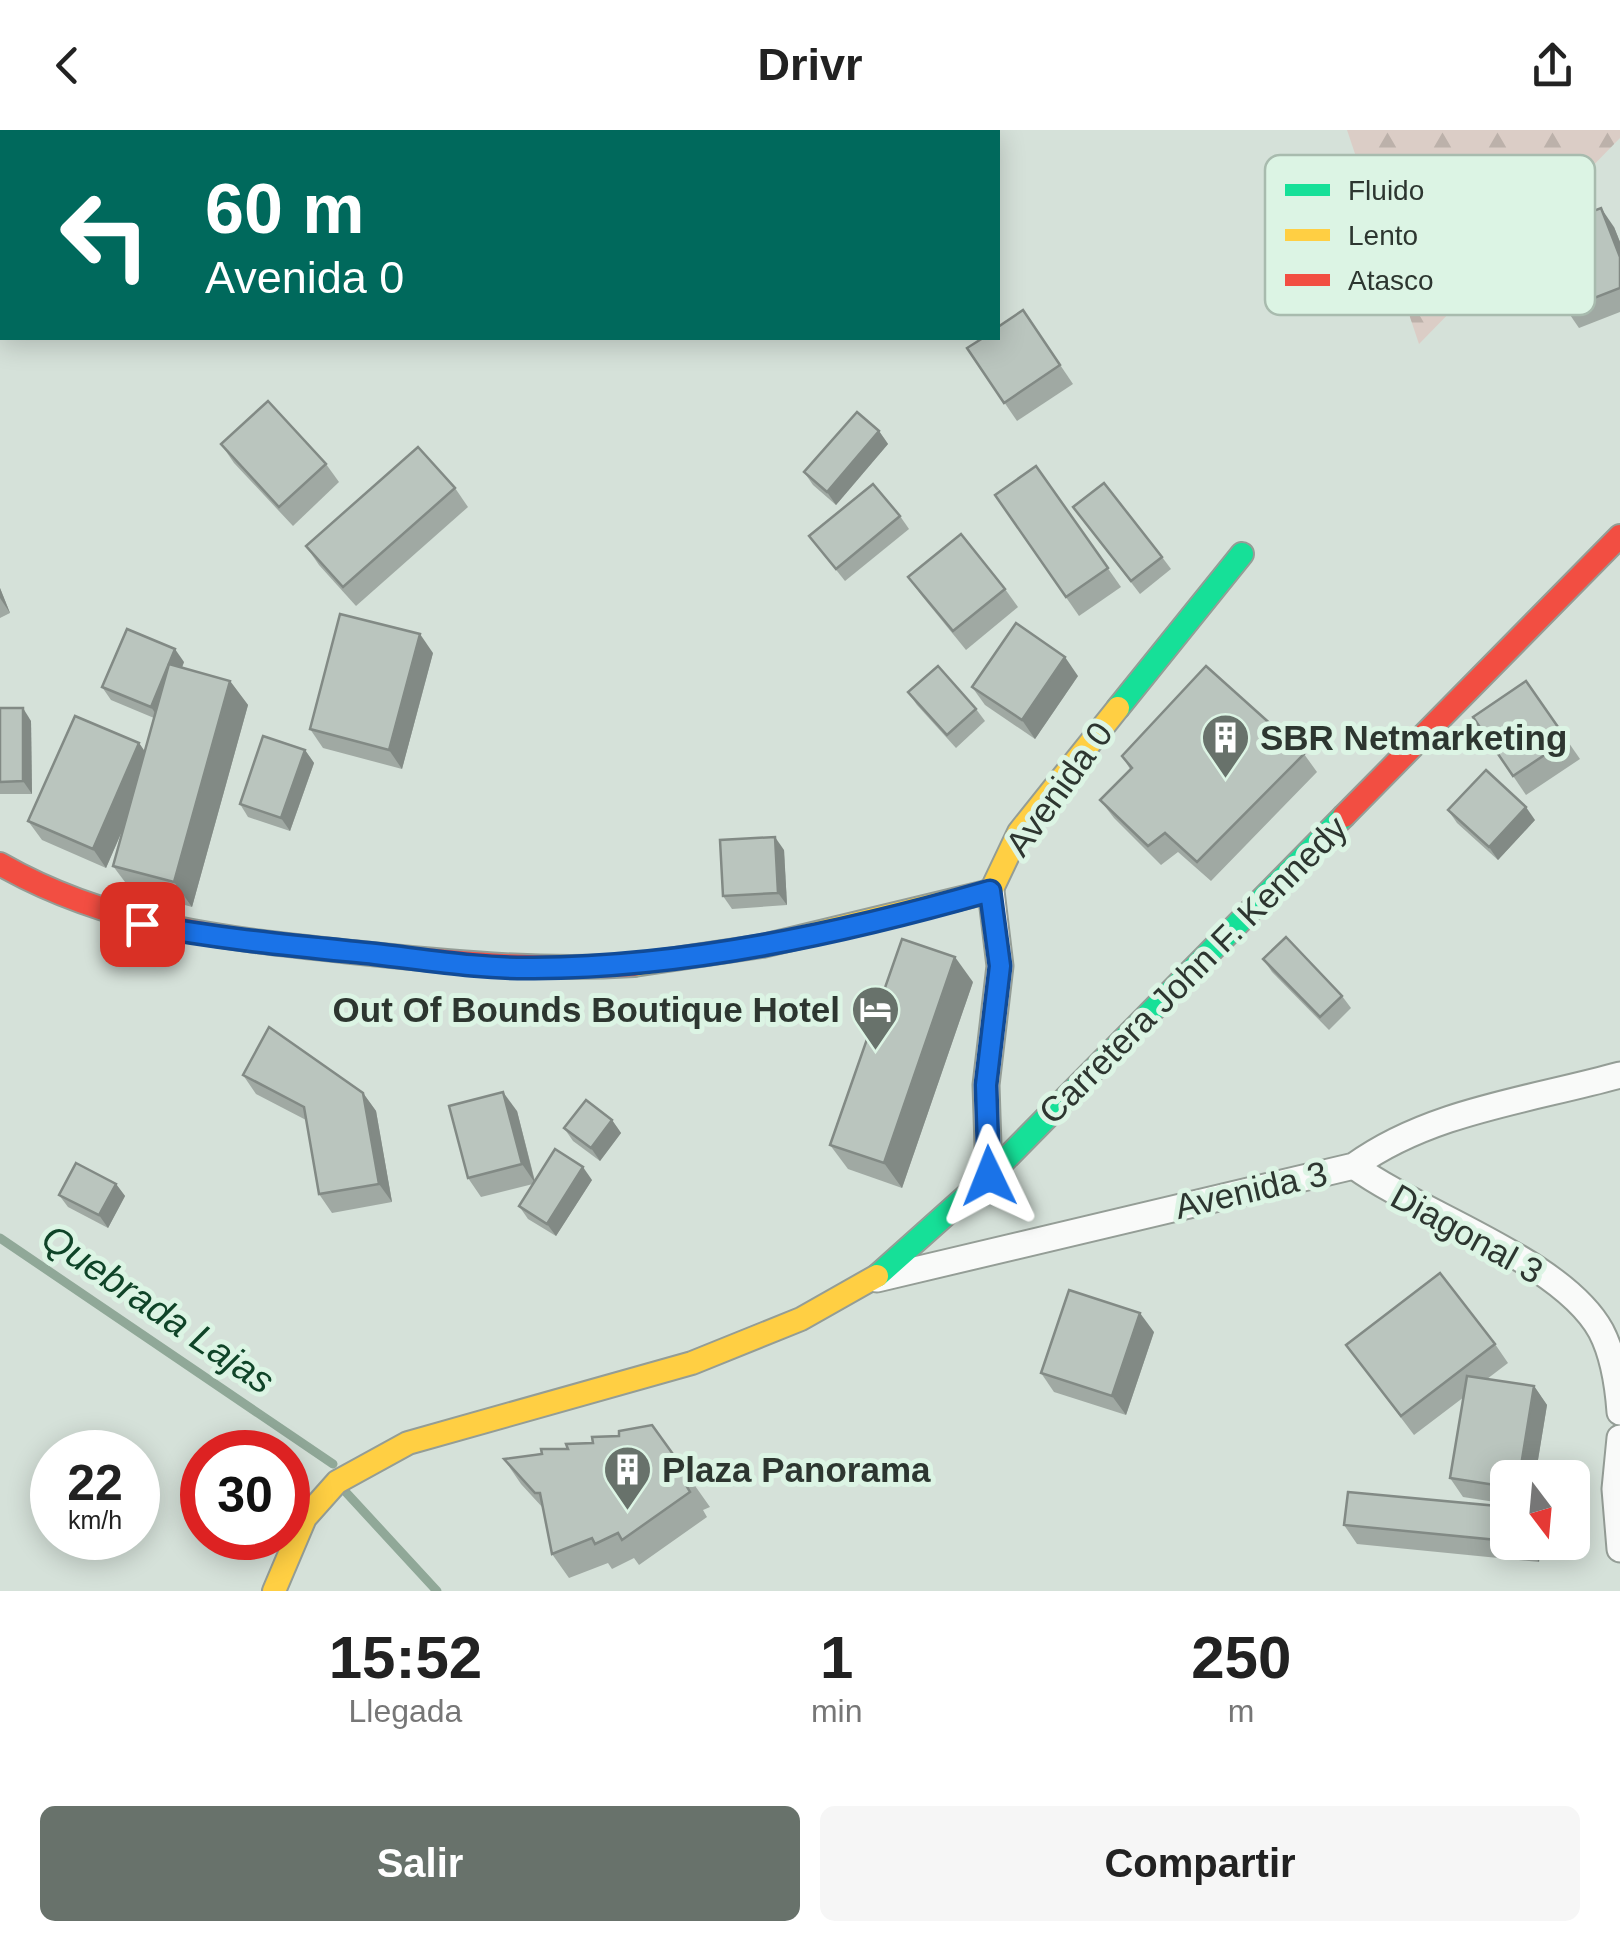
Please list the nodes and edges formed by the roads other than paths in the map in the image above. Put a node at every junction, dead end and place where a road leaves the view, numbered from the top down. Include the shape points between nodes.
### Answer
1 (1620, 536) edge
2 (1242, 554) dead end
3 (0, 864) edge
4 (990, 891) junction
5 (1620, 1075) edge
6 (1354, 1166) junction
7 (989, 1176) junction
8 (872, 1280) junction
9 (1620, 1412) edge
10 (1620, 1438) edge
11 (1620, 1549) edge
12 (274, 1591) edge

1 - 7 main road, Carretera John F. Kennedy
2 - 4 main road, Avenida 0 via 1018,832
3 - 4 main road, Avenida 0 via 107,916 210,938 532,968 661,960 755,945
4 - 7 street via 1000,966 986,1085
5 - 6 street, Avenida 3 via 1428,1124
6 - 8 street, Avenida 3
6 - 9 street, Diagonal 3 via 1568,1292 1600,1329 1617,1373
7 - 8 main road, Carretera John F. Kennedy
8 - 12 main road, Carretera John F. Kennedy via 801,1319 692,1363 408,1444 337,1482 305,1518
10 - 11 street

